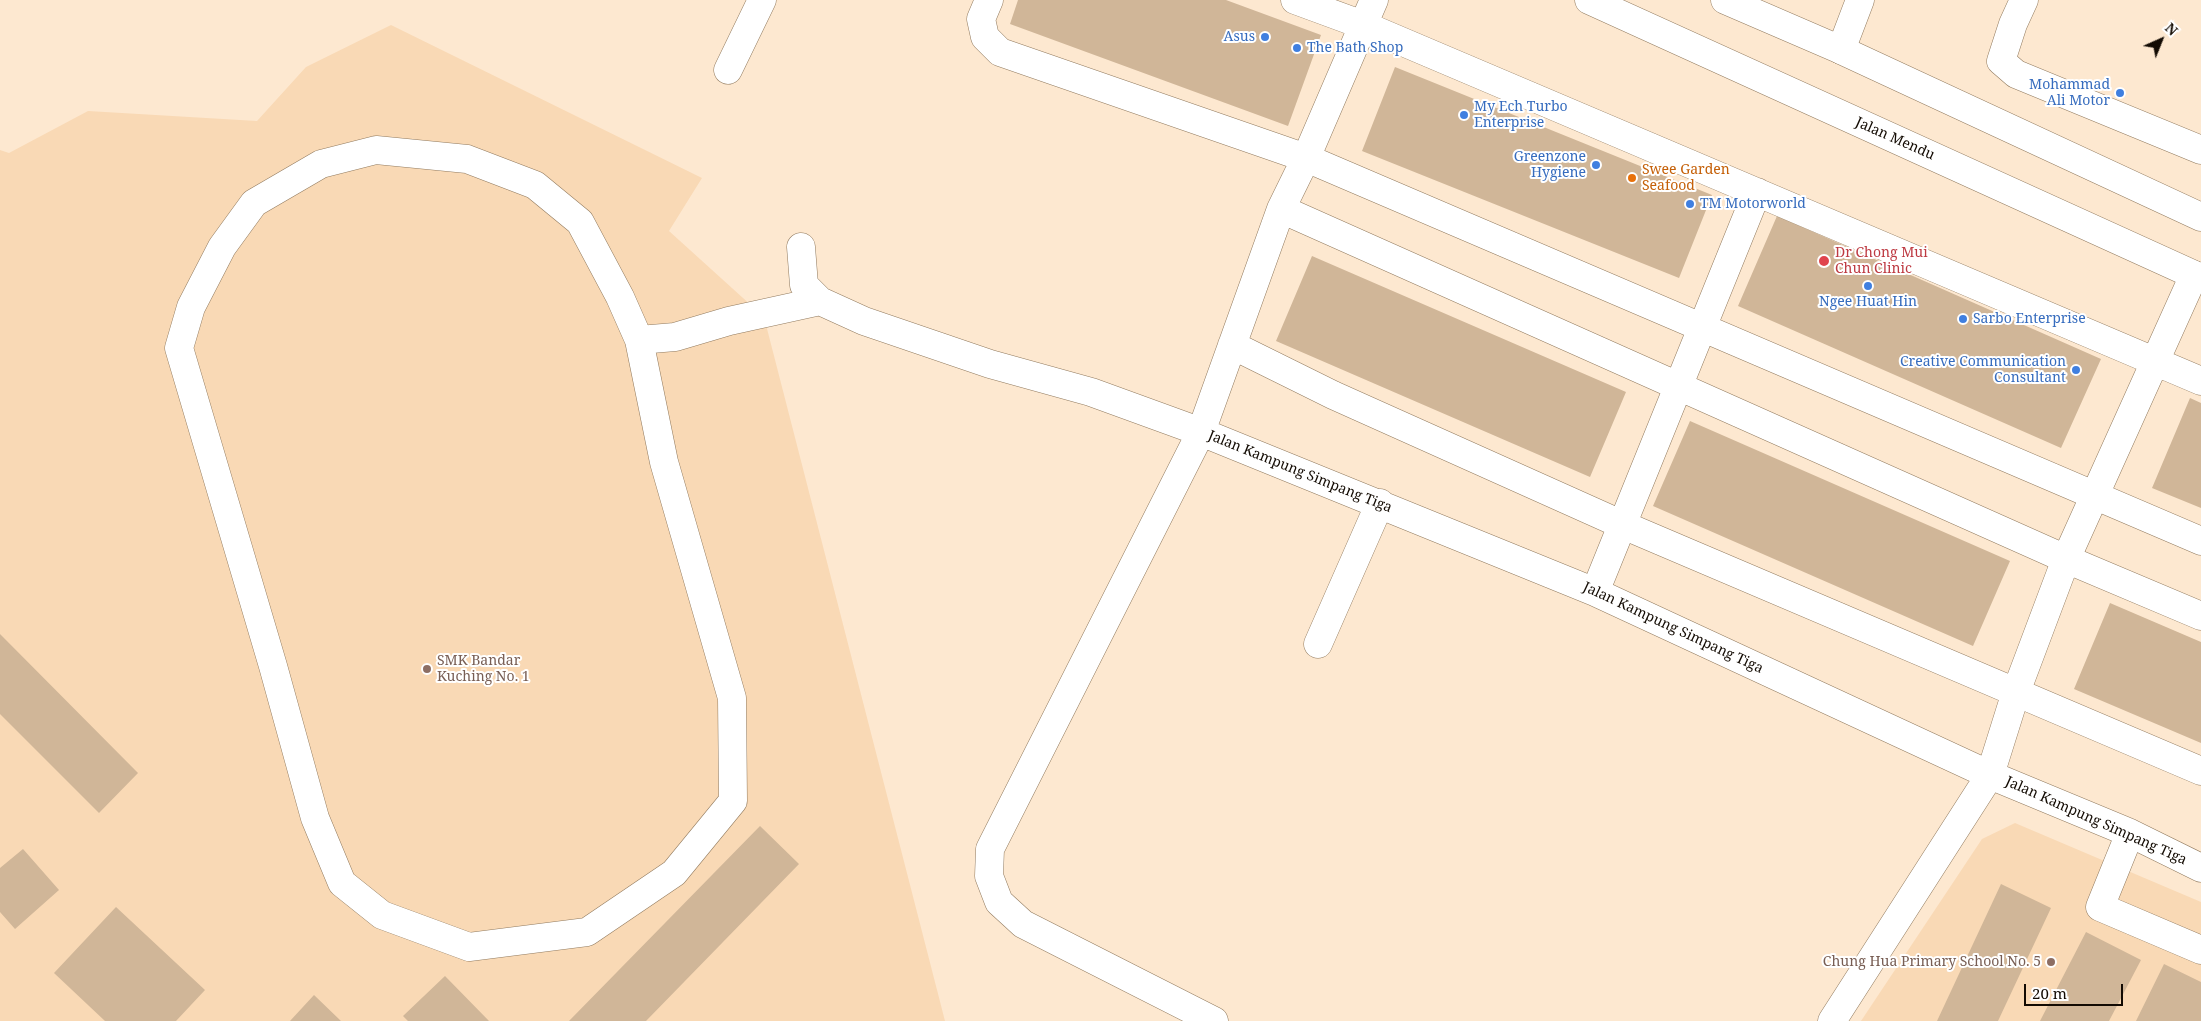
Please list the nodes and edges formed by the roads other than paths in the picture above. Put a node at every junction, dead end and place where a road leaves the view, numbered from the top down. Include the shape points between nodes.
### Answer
1 (762, 0) edge
2 (989, 0) edge
3 (1295, 0) edge
4 (1374, 0) edge
5 (1589, 0) edge
6 (1725, 0) edge
7 (1860, 0) edge
8 (2024, 0) edge
9 (1765, 8) edge
10 (1363, 25) junction
11 (1841, 50) junction
12 (728, 70) dead end
13 (2201, 150) edge
14 (1306, 158) junction
15 (1756, 192) junction
16 (1281, 209) junction
17 (2201, 217) edge
18 (801, 247) dead end
19 (2198, 276) edge
20 (820, 301) junction
21 (1703, 328) junction
22 (639, 340) junction
23 (1232, 345) junction
24 (2155, 362) junction
25 (2201, 381) edge
26 (1679, 387) junction
27 (1201, 432) junction
28 (2094, 495) junction
29 (1380, 503) junction
30 (1623, 525) junction
31 (2201, 541) edge
32 (2066, 559) junction
33 (1595, 592) junction
34 (2201, 616) edge
35 (1318, 644) dead end
36 (2016, 692) junction
37 (2201, 771) edge
38 (1990, 775) junction
39 (2130, 833) junction
40 (2201, 868) edge
41 (2201, 950) edge
42 (1214, 1021) edge
43 (1832, 1021) edge

1 - 12 street
2 - 14 street via 982,19 984,37 1000,52
3 - 10 street
4 - 10 street
5 - 19 street, Jalan Mendu
6 - 9 street
7 - 11 street
8 - 13 street via 2012,24 2001,61 2016,74
9 - 11 street
10 - 14 street
10 - 15 street
11 - 17 street
14 - 16 street
14 - 21 street
15 - 21 street
15 - 24 street
16 - 23 street
16 - 26 street
18 - 20 street via 804,285
19 - 24 street
20 - 22 street via 674,337
20 - 27 street via 864,321 990,364 1090,392
21 - 26 street
21 - 28 street
22 - 22 street via 620,296 580,222 535,185 467,159 376,150 320,164 254,203 222,247 191,307 179,348 315,818 342,883 382,915 469,947 587,932 674,873 733,801 732,698 664,462
23 - 27 street
23 - 30 street via 1333,395
24 - 25 street
24 - 28 street
26 - 30 street
26 - 32 street
27 - 29 street, Jalan Kampung Simpang Tiga
27 - 42 street, Jalan Kampung Simpang Tiga via 990,849 989,876 999,902 1023,924
28 - 31 street
28 - 32 street
29 - 33 street, Jalan Kampung Simpang Tiga
29 - 35 street
30 - 33 street
30 - 36 street
32 - 34 street
32 - 36 street
33 - 38 street, Jalan Kampung Simpang Tiga
36 - 37 street
36 - 38 street
38 - 39 street, Jalan Kampung Simpang Tiga
38 - 43 street, Jalan Kampung Simpang Tiga
39 - 40 street, Jalan Kampung Simpang Tiga
39 - 41 street via 2100,907

